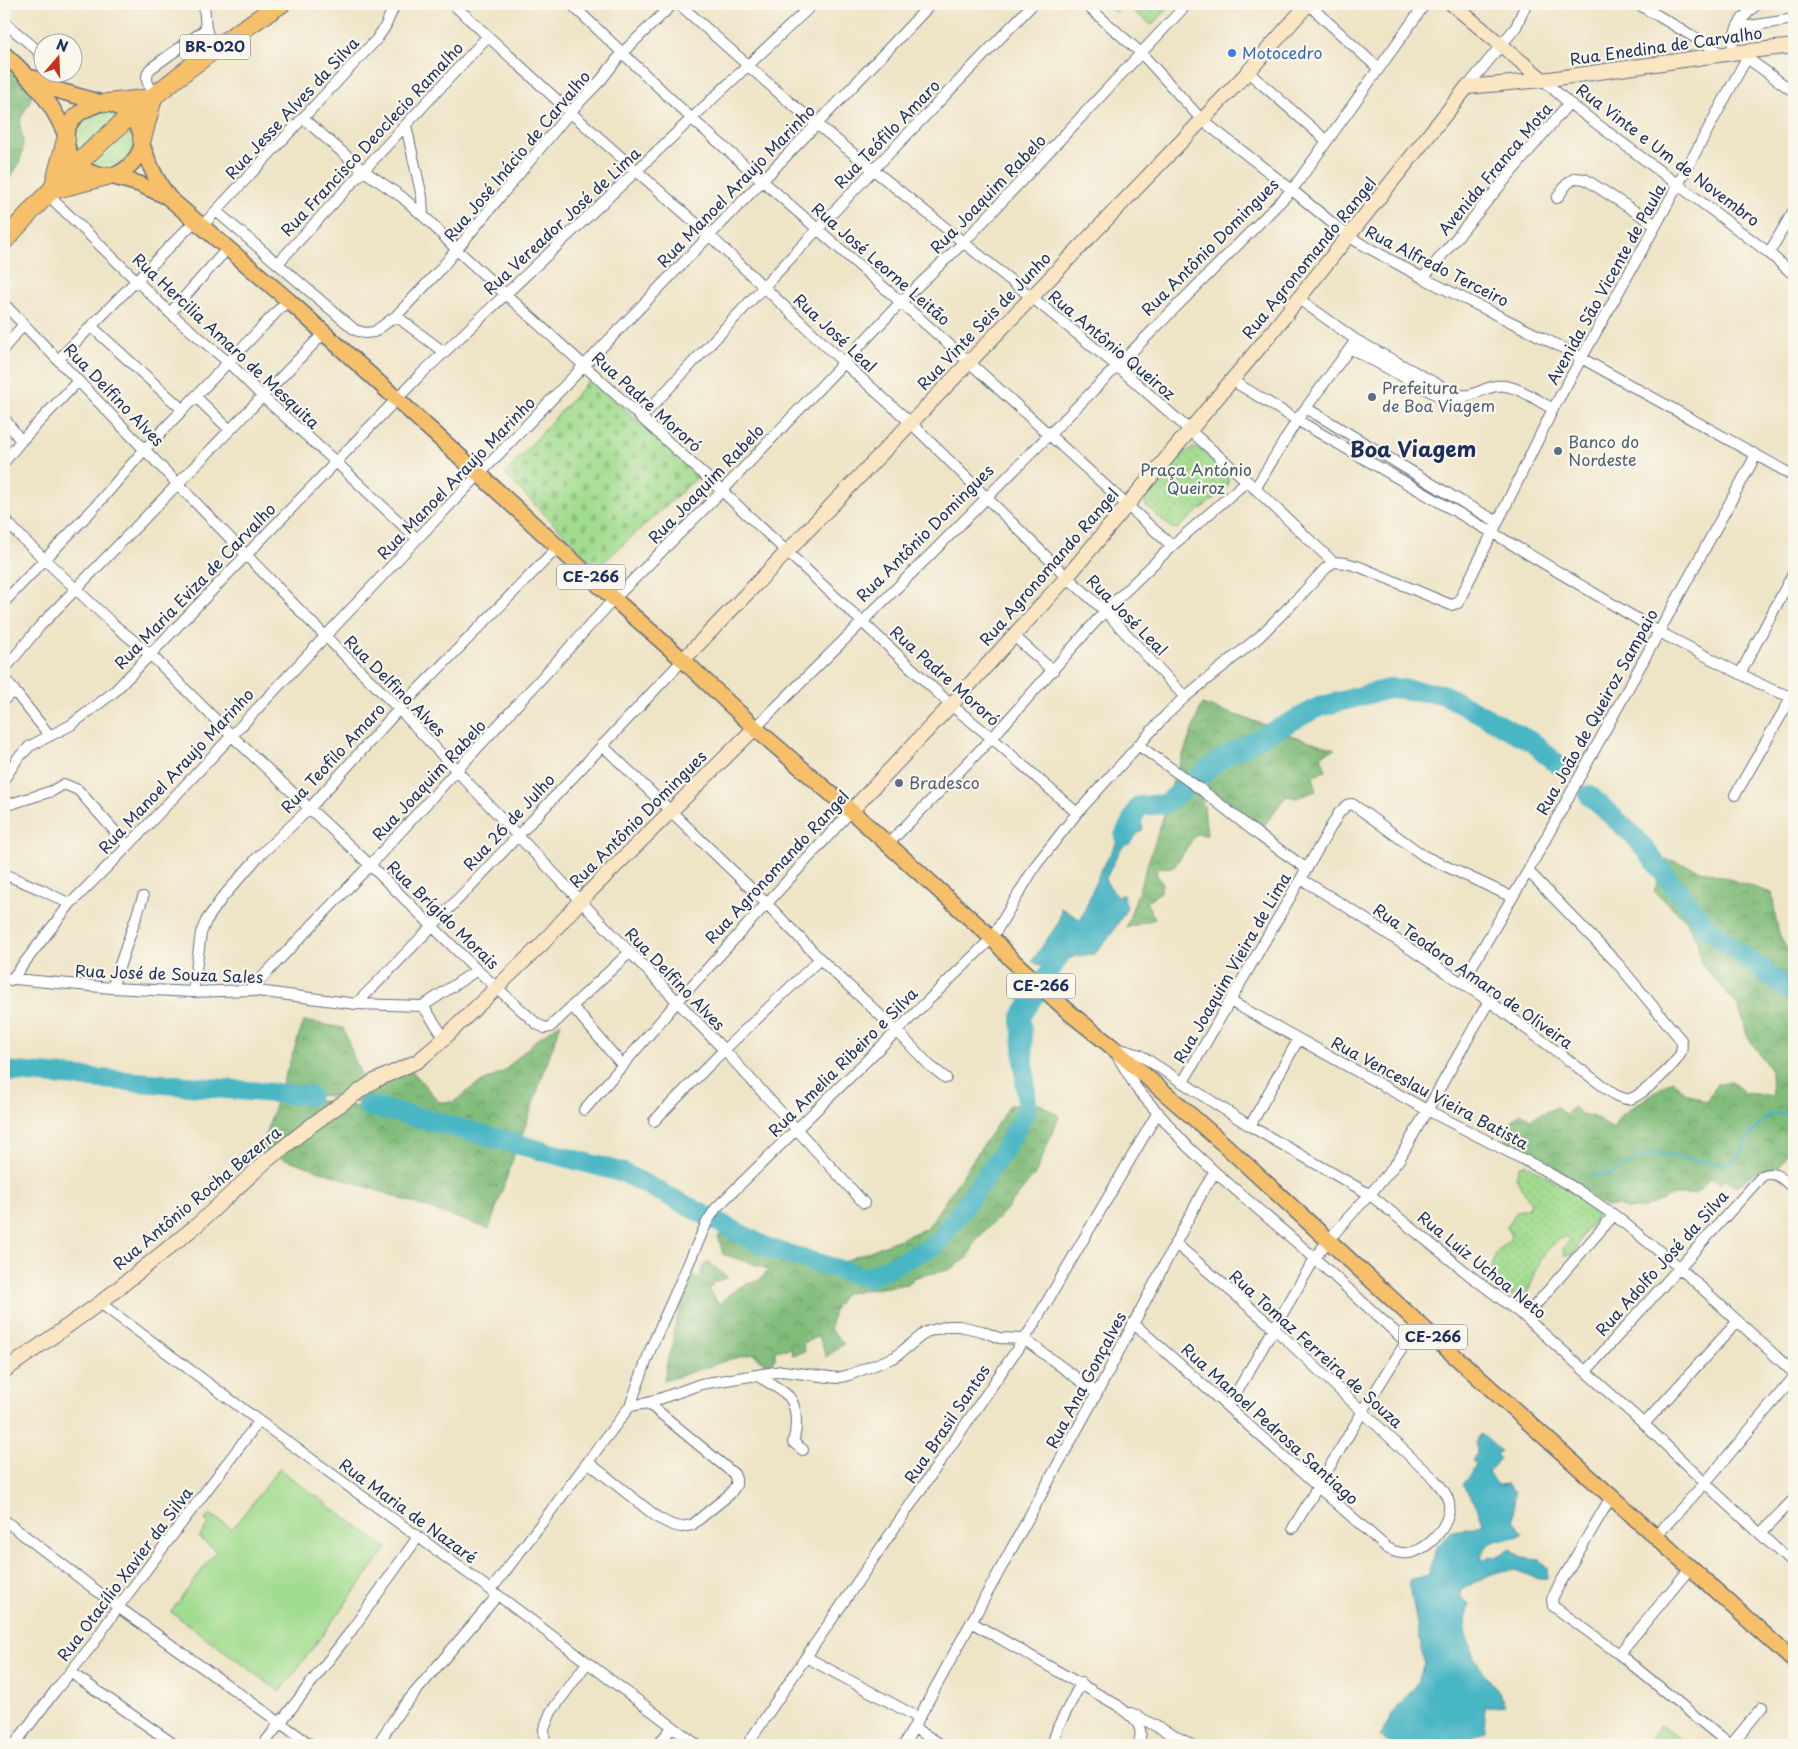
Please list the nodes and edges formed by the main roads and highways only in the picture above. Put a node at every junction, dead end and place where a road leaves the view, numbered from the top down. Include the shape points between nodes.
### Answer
1 (279, 5) edge
2 (4, 54) edge
3 (27, 75) junction
4 (155, 97) junction
5 (104, 103) junction
6 (130, 116) junction
7 (66, 138) junction
8 (142, 142) junction
9 (77, 164) junction
10 (109, 176) junction
11 (50, 192) junction
12 (169, 198) junction
13 (4, 242) edge
14 (1794, 1661) edge

1 - 4 highway, BR-020 via 214,48
2 - 3 main road
3 - 5 main road via 50,88
3 - 7 main road via 52,106
4 - 5 highway
4 - 6 highway, BR-020
4 - 8 highway
5 - 6 main road
5 - 7 main road via 77,115
6 - 8 main road
6 - 9 highway, BR-020
7 - 9 main road via 70,154
7 - 11 highway
8 - 10 main road via 129,167
8 - 12 main road, CE-266 via 150,169
9 - 10 main road via 87,171
9 - 11 highway, BR-020
10 - 11 highway
10 - 12 main road, CE-266
11 - 13 highway, BR-020
12 - 14 main road, CE-266 via 288,300 755,728 992,938 1071,1014 1227,1147

